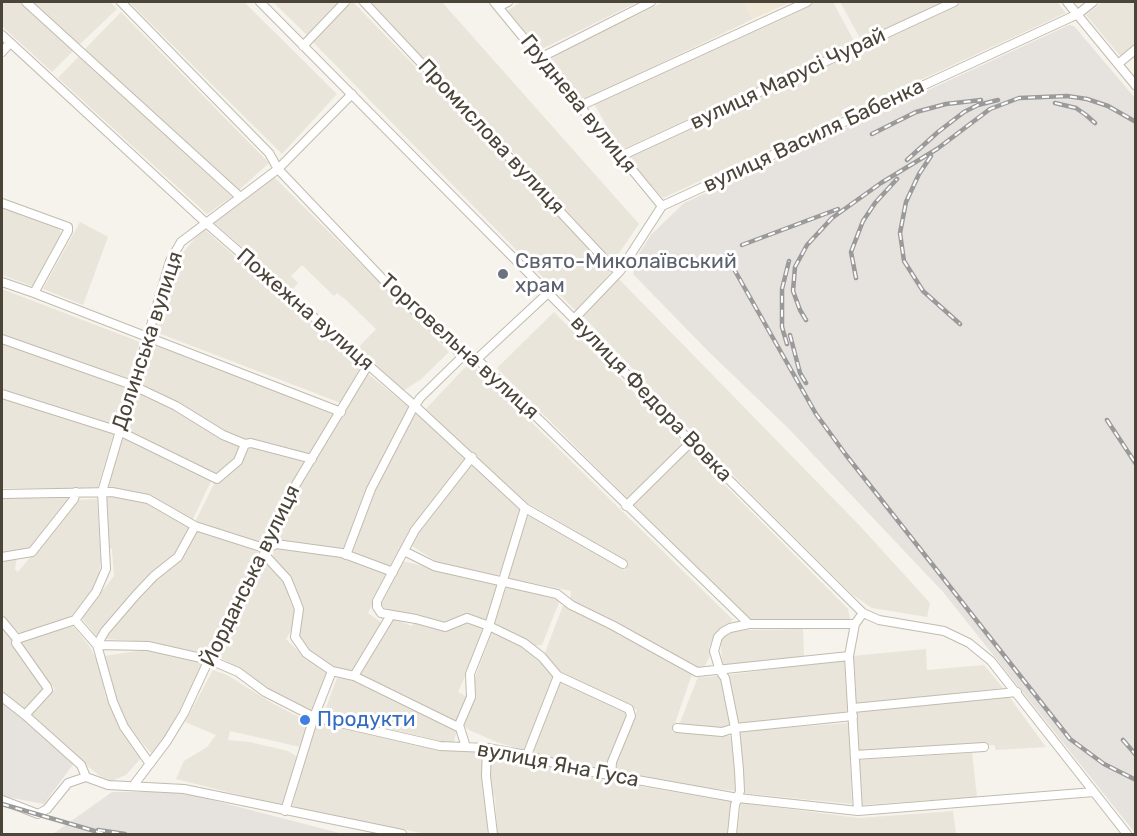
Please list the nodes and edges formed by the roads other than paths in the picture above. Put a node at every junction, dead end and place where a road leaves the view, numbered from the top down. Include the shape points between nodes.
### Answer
1 (26, 2) edge
2 (121, 2) edge
3 (260, 2) edge
4 (345, 2) edge
5 (364, 2) edge
6 (508, 2) edge
7 (651, 2) edge
8 (807, 2) edge
9 (954, 2) edge
10 (1067, 2) edge
11 (1093, 2) edge
12 (496, 4) edge
13 (1078, 14) junction
14 (2, 35) edge
15 (10, 43) junction
16 (303, 46) junction
17 (1136, 49) edge
18 (2, 52) edge
19 (540, 58) junction
20 (1118, 64) junction
21 (1136, 86) edge
22 (352, 94) junction
23 (580, 106) junction
24 (621, 156) junction
25 (278, 169) junction
26 (239, 196) junction
27 (2, 202) edge
28 (662, 206) junction
29 (204, 222) junction
30 (620, 271) junction
31 (2, 282) edge
32 (34, 293) junction
33 (548, 293) junction
34 (574, 319) junction
35 (147, 336) junction
36 (2, 339) edge
37 (463, 356) junction
38 (477, 358) junction
39 (368, 366) junction
40 (132, 384) junction
41 (2, 394) edge
42 (415, 406) junction
43 (341, 412) junction
44 (119, 431) junction
45 (691, 442) junction
46 (245, 444) junction
47 (472, 457) junction
48 (312, 459) junction
49 (76, 492) junction
50 (102, 492) junction
51 (2, 494) edge
52 (626, 506) junction
53 (525, 508) junction
54 (195, 526) junction
55 (404, 551) junction
56 (265, 552) junction
57 (346, 555) junction
58 (2, 557) edge
59 (623, 564) dead end
60 (393, 572) junction
61 (503, 581) junction
62 (863, 613) junction
63 (390, 615) junction
64 (75, 620) junction
65 (2, 621) edge
66 (749, 624) junction
67 (855, 624) junction
68 (489, 626) junction
69 (17, 639) junction
70 (97, 645) junction
71 (849, 656) junction
72 (210, 660) junction
73 (332, 671) junction
74 (720, 671) junction
75 (354, 675) junction
76 (558, 676) junction
77 (1017, 692) junction
78 (2, 697) edge
79 (853, 712) junction
80 (25, 715) junction
81 (314, 717) junction
82 (460, 728) junction
83 (677, 728) dead end
84 (735, 728) junction
85 (466, 747) junction
86 (984, 747) dead end
87 (487, 748) junction
88 (527, 755) junction
89 (855, 755) junction
90 (150, 764) junction
91 (86, 777) junction
92 (610, 777) junction
93 (133, 786) junction
94 (1094, 792) junction
95 (738, 798) junction
96 (2, 800) edge
97 (285, 811) junction
98 (858, 811) junction
99 (402, 834) edge
100 (493, 834) edge
101 (732, 834) edge
102 (1127, 834) edge

1 - 26 street
2 - 25 street, Торговельна вулиця via 270,153
3 - 16 street, вулиця Федора Вовка
4 - 16 street
5 - 30 street, Промислова вулиця
6 - 12 street
7 - 19 street
8 - 23 street
9 - 24 street, вулиця Марусі Чурай
10 - 13 street
11 - 13 street, вулиця Василя Бабенка
12 - 19 street, Груднева вулиця
13 - 20 street
13 - 28 street, вулиця Василя Бабенка
14 - 15 street, Пожежна вулиця
15 - 18 street
15 - 29 street, Пожежна вулиця
16 - 22 street, вулиця Федора Вовка
17 - 20 street
19 - 23 street, Груднева вулиця
20 - 21 street
22 - 25 street, Долинська вулиця
22 - 33 street, вулиця Федора Вовка
23 - 24 street, Груднева вулиця
24 - 28 street, Груднева вулиця
25 - 26 street, Долинська вулиця
25 - 37 street, Торговельна вулиця via 397,294
26 - 29 street, Долинська вулиця
27 - 32 street via 68,227
28 - 30 street
29 - 35 street, Долинська вулиця via 181,242 170,261
29 - 39 street, Пожежна вулиця
30 - 34 street
31 - 32 street
32 - 35 street
33 - 34 street, вулиця Федора Вовка
33 - 38 street
34 - 45 street, вулиця Федора Вовка
35 - 40 street, Долинська вулиця
35 - 43 street
36 - 40 street
37 - 38 street, Торговельна вулиця
37 - 42 street
38 - 52 street, Торговельна вулиця
39 - 42 street, Пожежна вулиця
39 - 43 street, Йорданська вулиця
40 - 44 street, Долинська вулиця
40 - 46 street
41 - 44 street
42 - 47 street, Пожежна вулиця
42 - 57 street via 371,489
43 - 48 street, Йорданська вулиця
44 - 46 street via 218,480 238,461
44 - 50 street, Долинська вулиця
45 - 52 street
45 - 62 street, вулиця Федора Вовка
46 - 48 street
47 - 53 street, Пожежна вулиця
47 - 55 street via 415,530
48 - 56 street, Йорданська вулиця
49 - 50 street
49 - 51 street
49 - 58 street via 32,552
50 - 54 street via 148,499
50 - 64 street, Долинська вулиця via 106,569 96,592
52 - 66 street, Торговельна вулиця
53 - 59 street, Пожежна вулиця
53 - 61 street
54 - 56 street
54 - 70 street via 178,558 136,595
55 - 60 street
55 - 61 street via 434,566
56 - 57 street via 276,544
56 - 72 street, Йорданська вулиця
56 - 73 street via 287,579 294,596 298,609 295,637 306,653
57 - 60 street
60 - 63 street via 376,604 381,613
61 - 68 street
61 - 74 street via 557,594 697,672
62 - 67 street
62 - 77 street, вулиця Федора Вовка via 879,620 944,632 969,643 991,661
63 - 68 street via 445,627 467,618
63 - 75 street
64 - 69 street
64 - 70 street
65 - 69 street
66 - 67 street
66 - 74 street via 730,628 718,637 714,651
67 - 71 street
68 - 76 street via 524,643
68 - 82 street via 470,674 471,697
69 - 80 street via 48,690
70 - 72 street, вулиця Яна Гуса via 148,646
70 - 90 street via 124,727
71 - 74 street
71 - 79 street
72 - 81 street, вулиця Яна Гуса
72 - 90 street, Йорданська вулиця via 184,713
73 - 75 street
73 - 81 street
74 - 84 street via 726,678
75 - 82 street
76 - 88 street
76 - 92 street via 630,711
77 - 79 street
77 - 94 street
78 - 80 street
79 - 84 street
79 - 89 street
80 - 91 street via 81,765
81 - 85 street, вулиця Яна Гуса via 440,746
81 - 97 street
82 - 85 street
83 - 84 street via 722,732
84 - 95 street
85 - 87 street, вулиця Яна Гуса
86 - 89 street
87 - 88 street, вулиця Яна Гуса
87 - 100 street
88 - 92 street, вулиця Яна Гуса
89 - 98 street
90 - 93 street, Йорданська вулиця
91 - 93 street via 108,785
91 - 96 street via 68,783 38,814
92 - 95 street, вулиця Яна Гуса
93 - 97 street via 184,789
94 - 98 street, вулиця Яна Гуса
94 - 102 street
95 - 98 street, вулиця Яна Гуса
95 - 101 street
97 - 99 street

